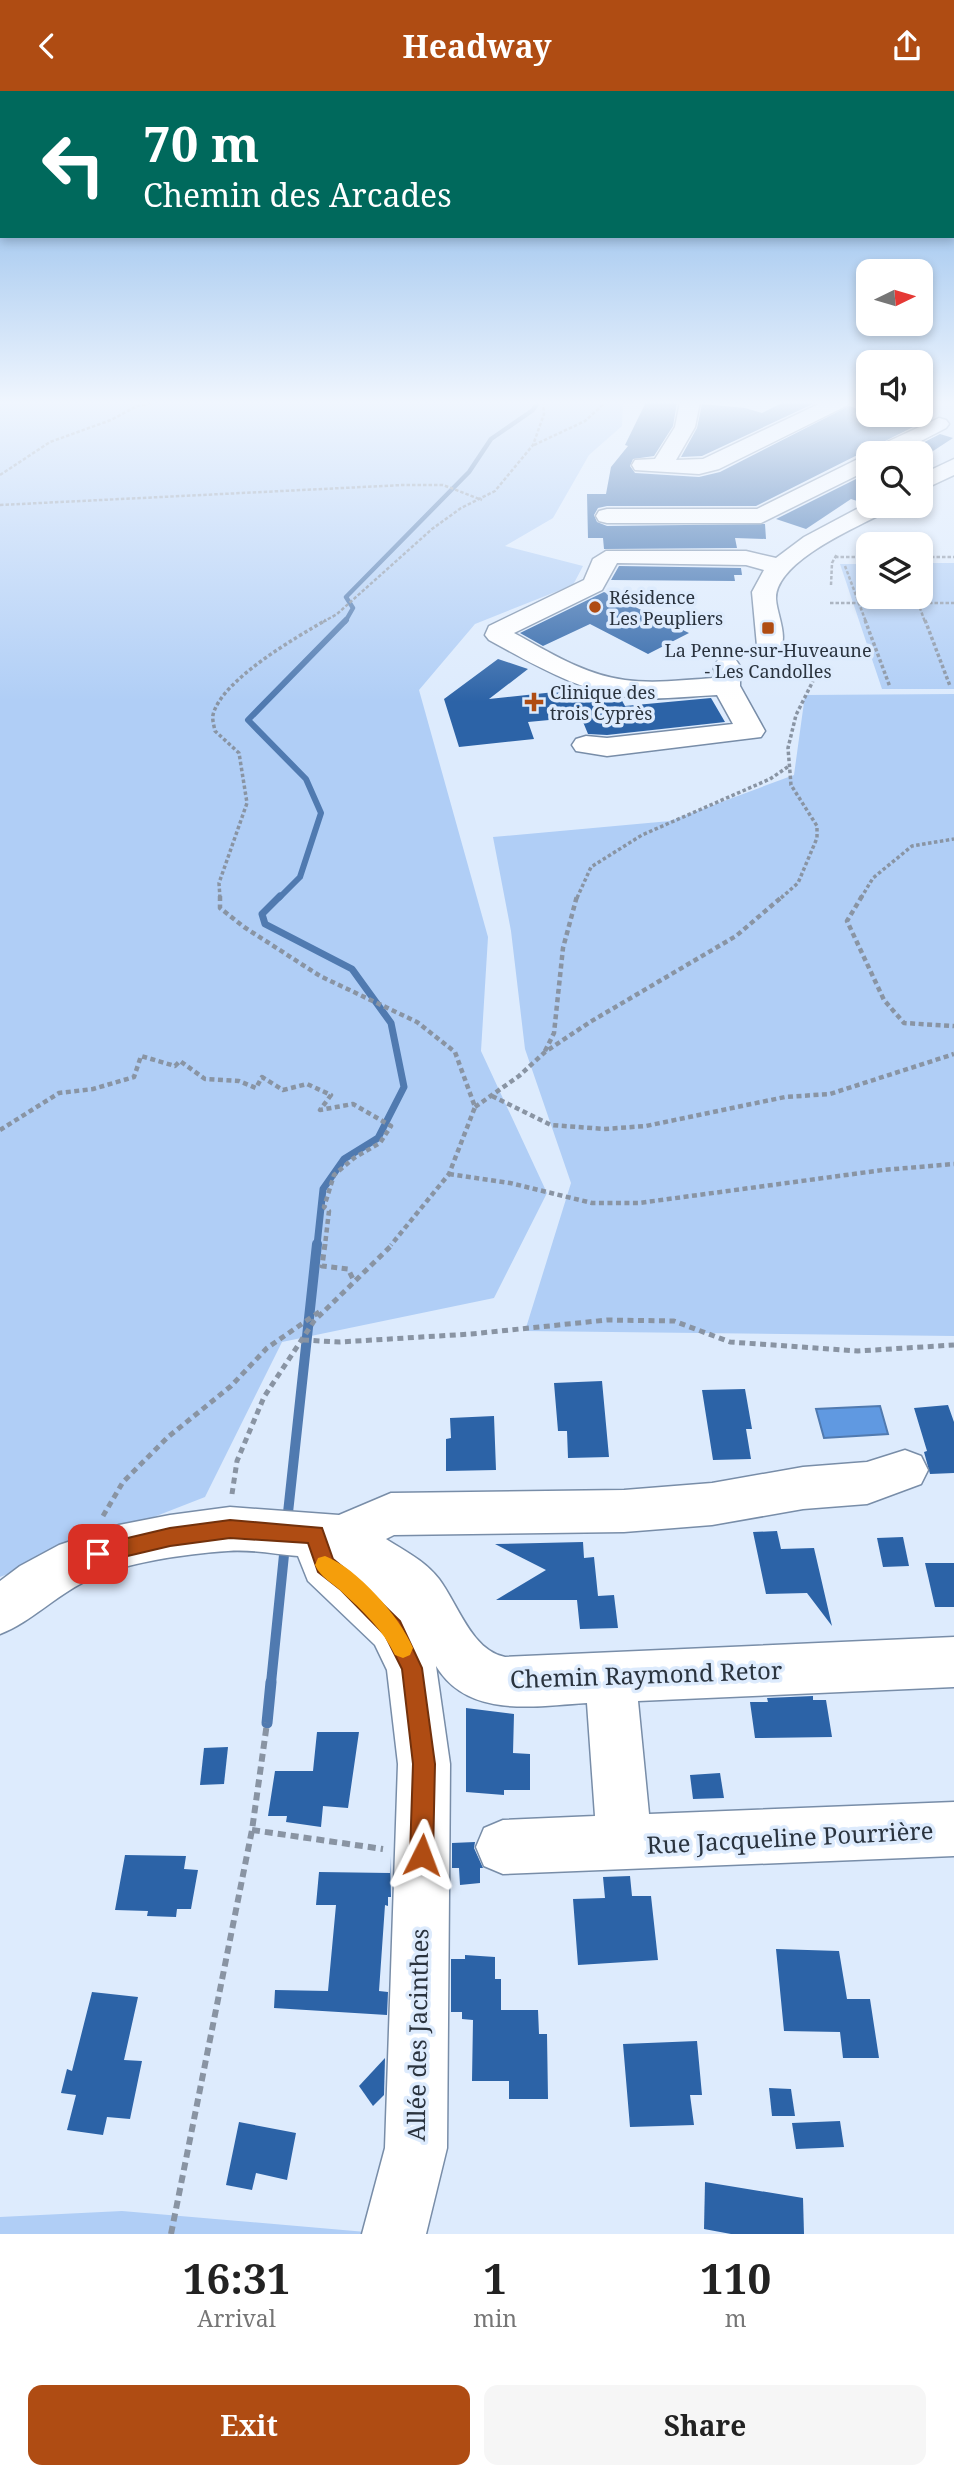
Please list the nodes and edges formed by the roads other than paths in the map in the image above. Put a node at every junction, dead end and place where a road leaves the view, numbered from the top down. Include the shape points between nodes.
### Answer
1 (788, 502) edge
2 (607, 516) dead end
3 (858, 518) edge
4 (780, 566) junction
5 (735, 661) junction
6 (586, 745) dead end
7 (905, 1470) dead end
8 (328, 1536) junction
9 (0, 1611) edge
10 (954, 1663) edge
11 (610, 1677) junction
12 (954, 1829) edge
13 (625, 1844) junction
14 (503, 1847) dead end
15 (394, 2234) edge

1 - 2 street via 761,516
3 - 4 street
4 - 5 street via 764,590
4 - 5 street via 746,558 614,556 598,566 593,585 498,631 575,675 643,689
5 - 6 street via 751,731 607,747
7 - 8 street via 867,1483 803,1488 712,1504 624,1511 391,1514
8 - 9 street via 230,1529 119,1548 76,1561 37,1582
8 - 11 street, Chemin Raymond Retor via 404,1577 421,1595 458,1655 482,1677 505,1682
8 - 15 street, Allée des Jacinthes via 325,1565 393,1628 412,1668 424,1764 416,2148
10 - 11 street, Chemin Raymond Retor
11 - 13 street, Rue Jacqueline Pourrière
12 - 13 street, Rue Jacqueline Pourrière
13 - 14 street, Rue Jacqueline Pourrière

